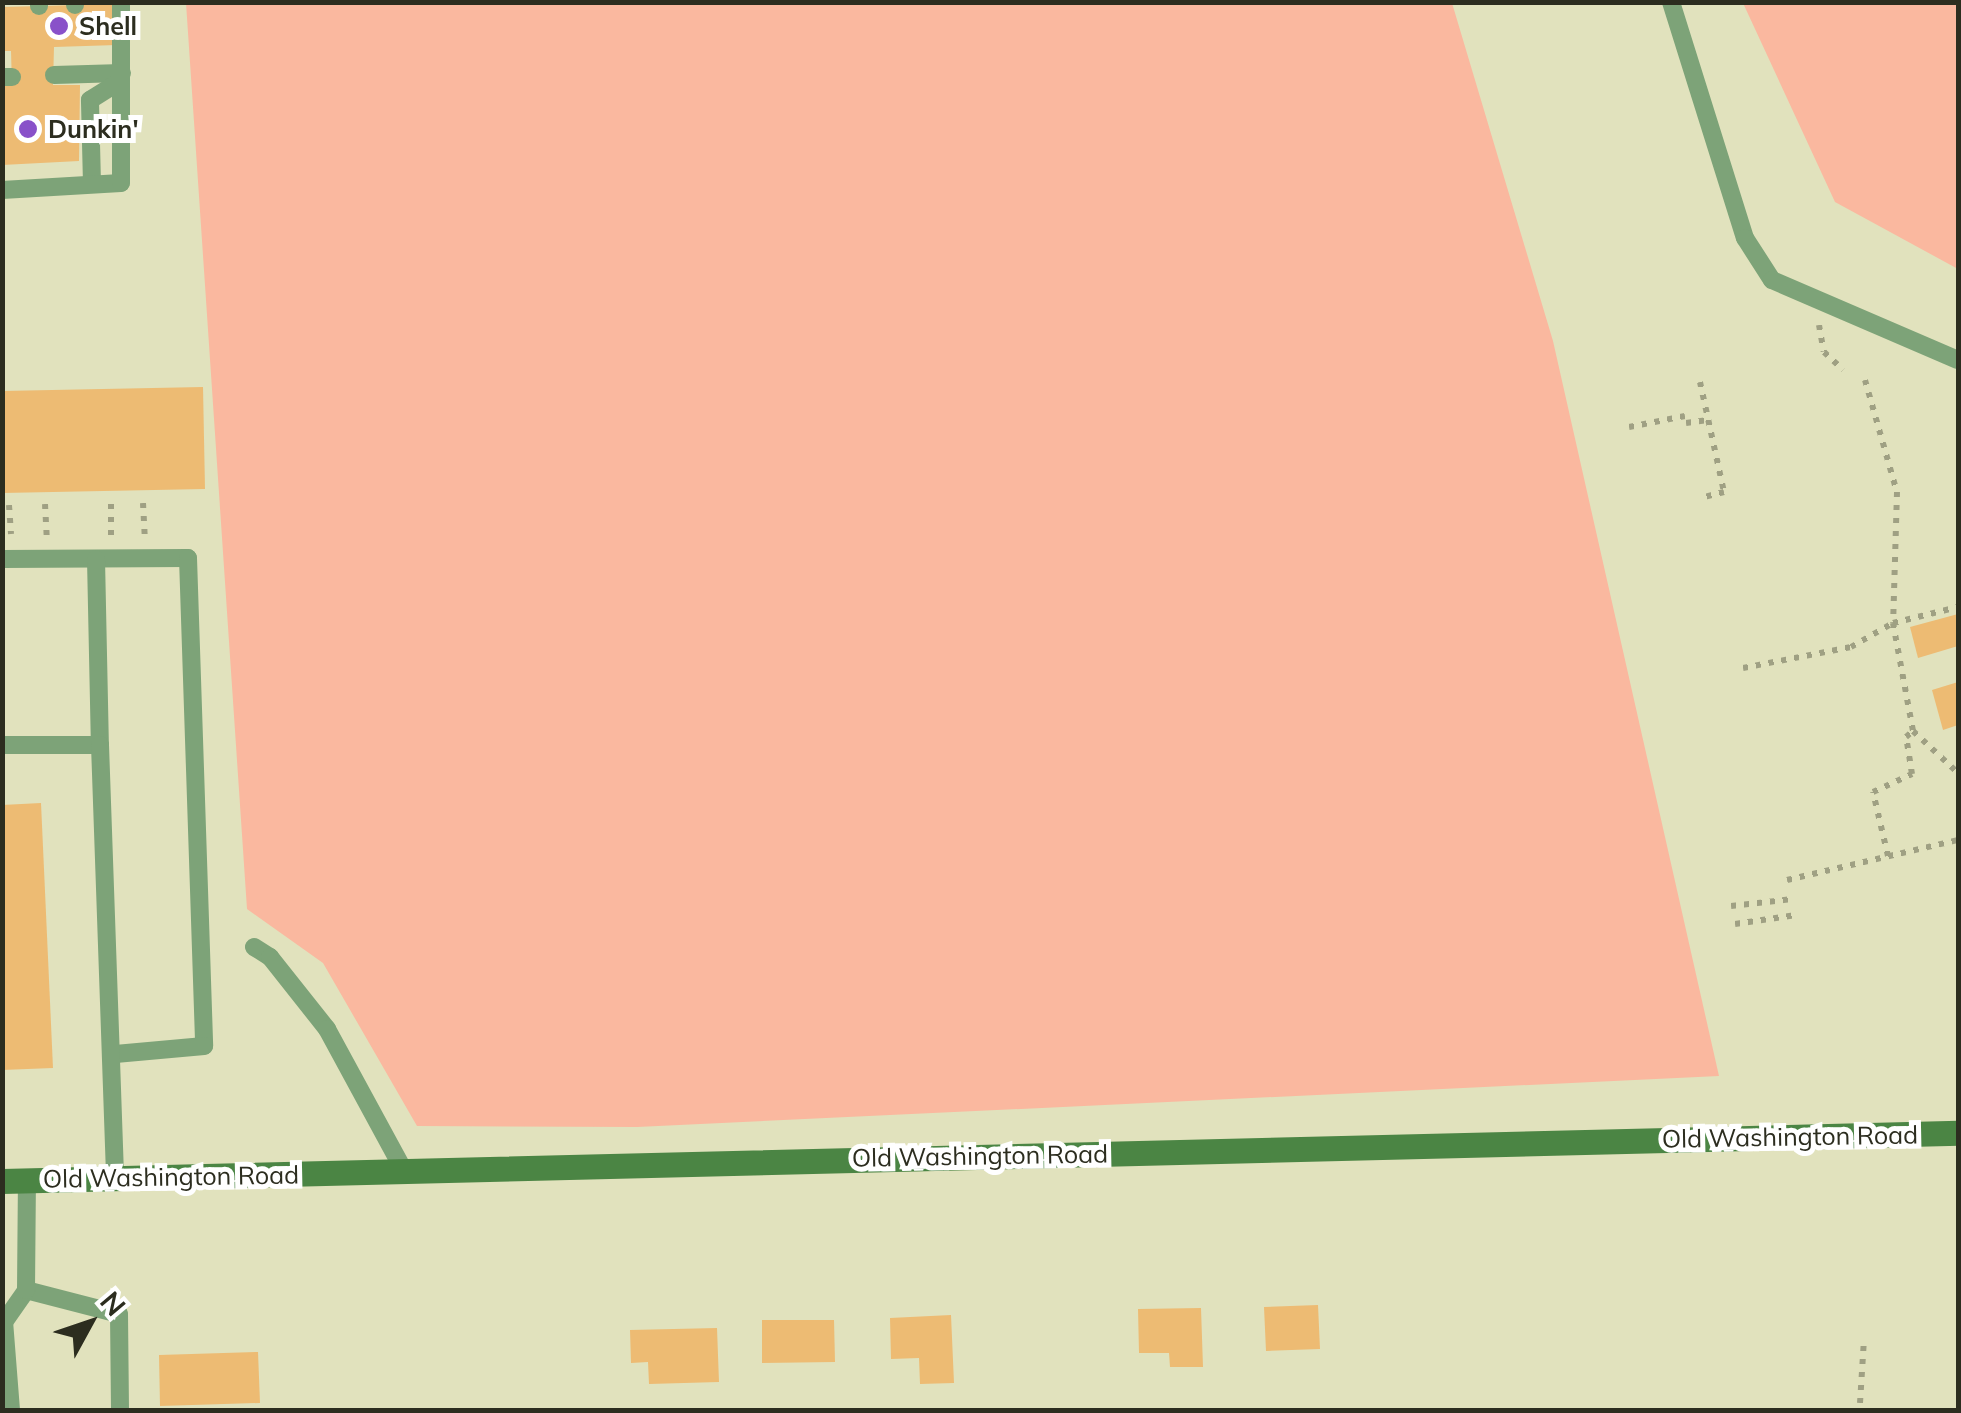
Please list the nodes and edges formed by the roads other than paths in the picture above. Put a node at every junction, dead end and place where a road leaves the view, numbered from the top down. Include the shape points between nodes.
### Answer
1 (120, 2) edge
2 (1670, 2) edge
3 (54, 75) dead end
4 (122, 77) junction
5 (92, 184) junction
6 (2, 190) edge
7 (1958, 360) edge
8 (2, 559) edge
9 (96, 559) junction
10 (2, 744) edge
11 (100, 744) junction
12 (254, 947) dead end
13 (115, 1054) junction
14 (1958, 1133) edge
15 (404, 1171) junction
16 (114, 1178) junction
17 (15, 1180) edge
18 (26, 1290) junction
19 (4, 1322) edge
20 (10, 1410) edge
21 (120, 1410) edge

1 - 4 lane
2 - 7 lane via 1745,238 1772,280
3 - 4 lane
4 - 5 lane via 90,100
4 - 5 lane via 121,183
5 - 6 lane
8 - 9 lane
9 - 11 lane
9 - 13 lane via 188,558 204,1046
10 - 11 lane
11 - 13 lane
12 - 15 lane via 270,956 328,1029
13 - 16 lane
14 - 15 main road, Old Washington Road
15 - 16 main road, Old Washington Road
16 - 17 main road, Old Washington Road
17 - 18 lane
18 - 19 lane
18 - 21 lane via 118,1314
19 - 20 lane

